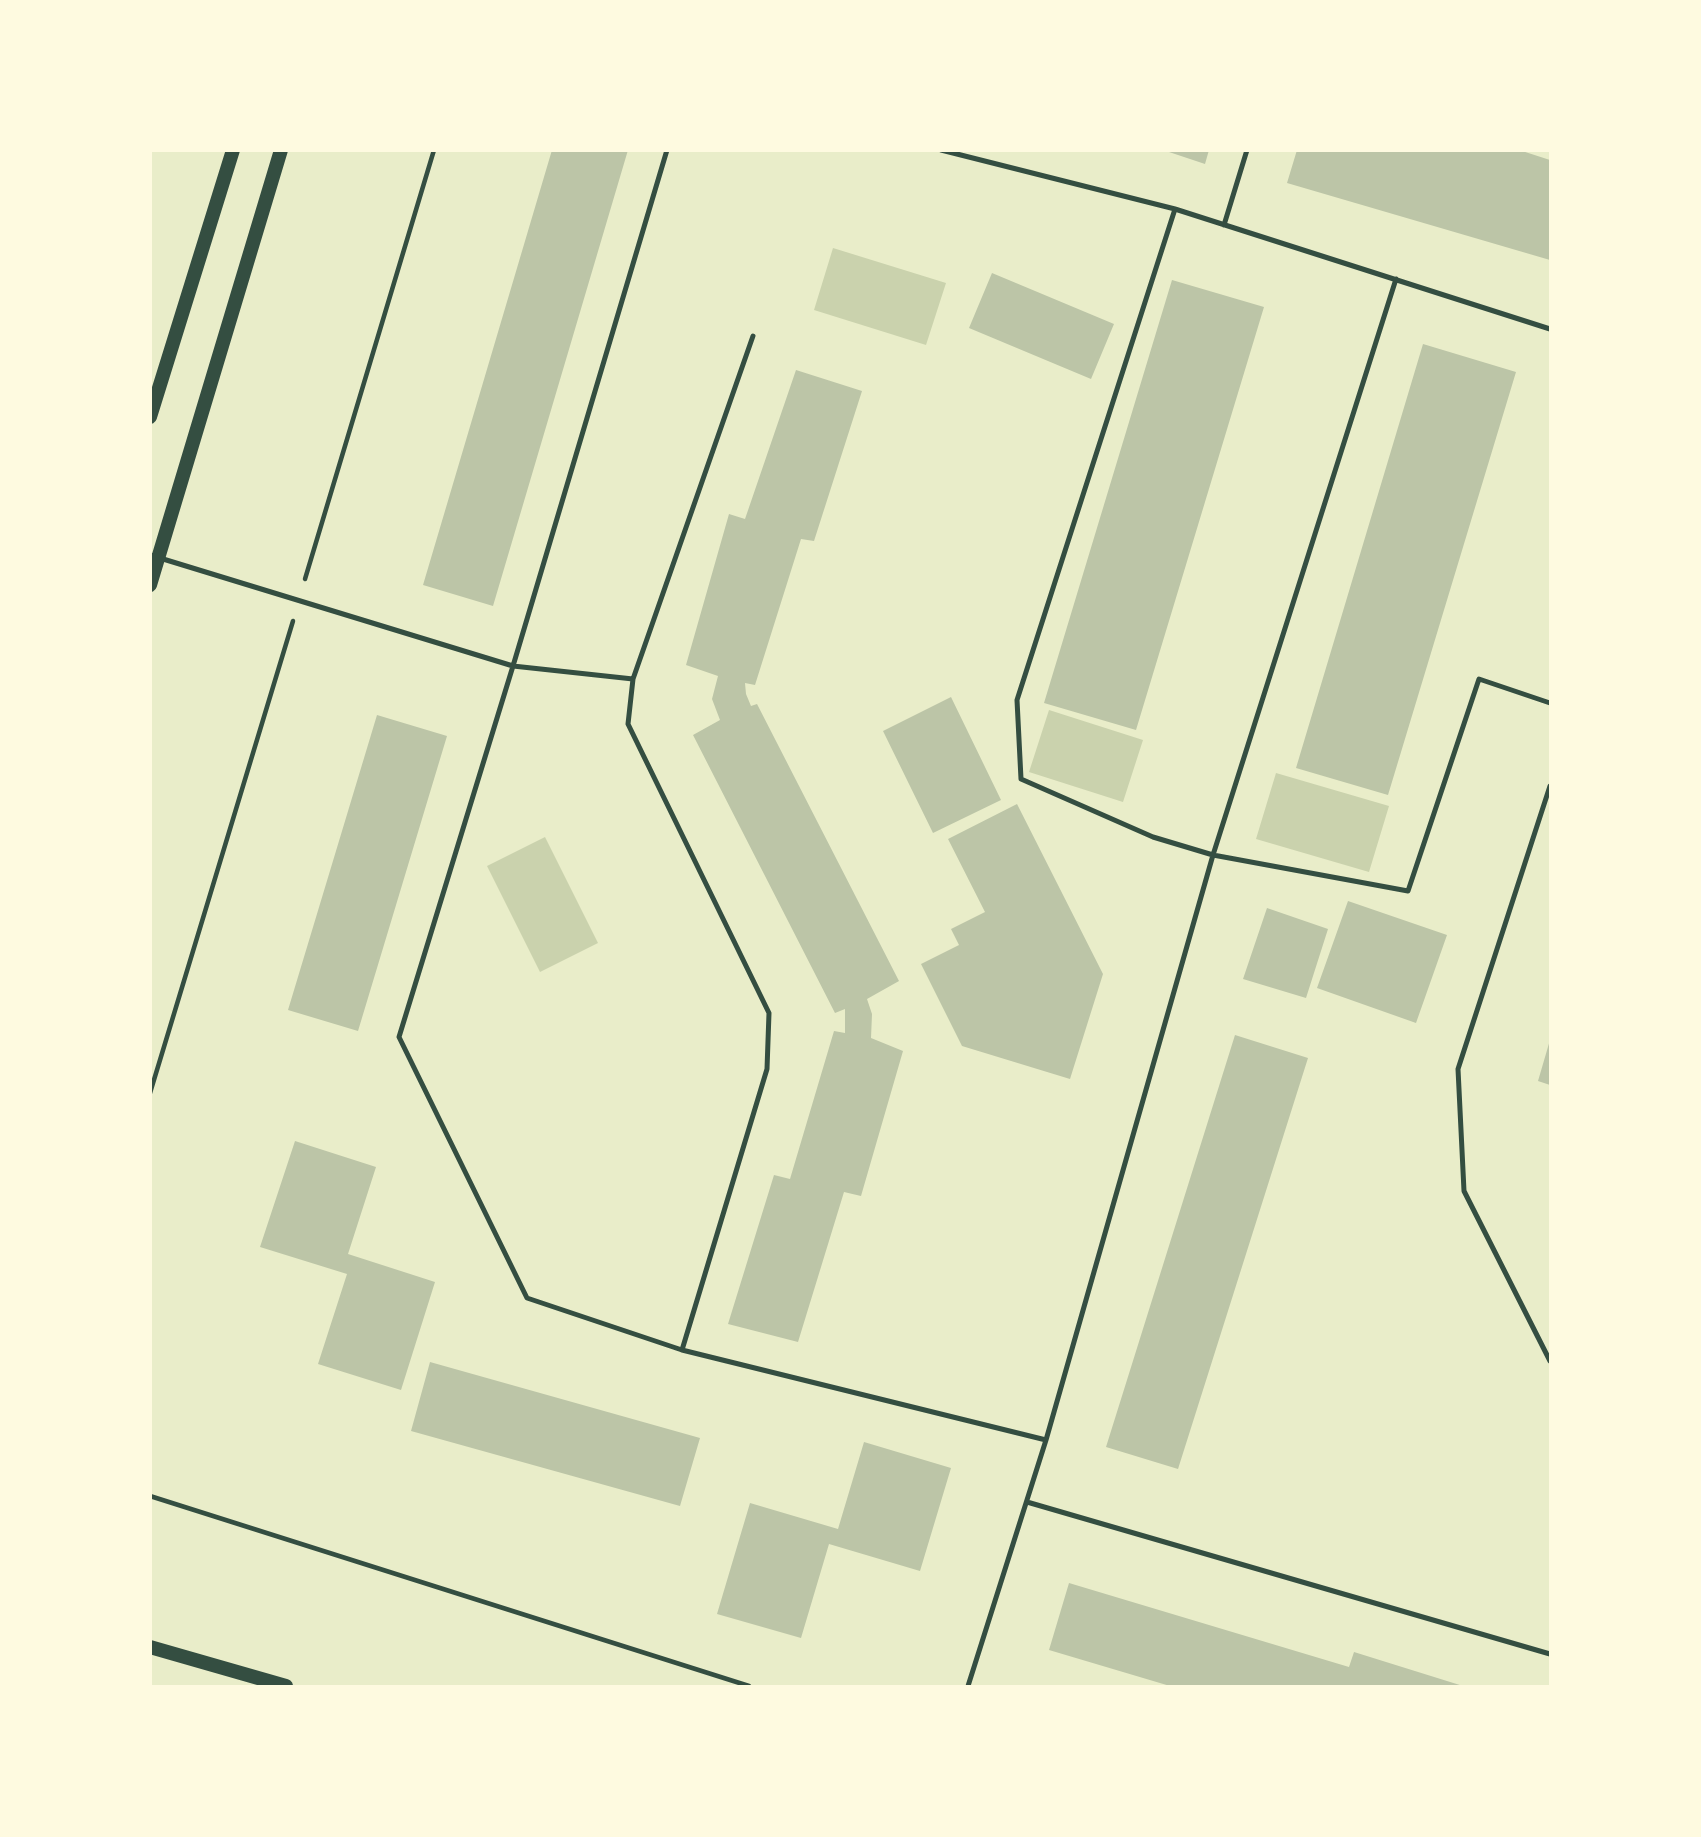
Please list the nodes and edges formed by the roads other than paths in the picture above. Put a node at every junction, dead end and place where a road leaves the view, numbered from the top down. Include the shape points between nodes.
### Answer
1 (233, 150) edge
2 (281, 150) edge
3 (667, 150) edge
4 (941, 150) edge
5 (1247, 150) edge
6 (1175, 209) junction
7 (1224, 225) junction
8 (1396, 279) junction
9 (1550, 329) edge
10 (753, 336) dead end
11 (150, 417) edge
12 (155, 557) edge
13 (150, 585) edge
14 (513, 666) junction
15 (634, 680) junction
16 (1550, 703) edge
17 (1550, 786) edge
18 (1213, 855) junction
19 (682, 1350) junction
20 (1550, 1361) edge
21 (1046, 1440) junction
22 (1027, 1502) junction
23 (150, 1647) edge
24 (1550, 1654) edge
25 (286, 1686) edge
26 (968, 1686) edge

1 - 11 main road
2 - 12 main road
3 - 14 lane
4 - 6 lane
5 - 7 lane
6 - 7 lane
6 - 18 lane via 1017,700 1021,779 1153,837
7 - 8 lane
8 - 9 lane
8 - 18 lane
10 - 15 lane
12 - 13 main road
12 - 14 lane
14 - 15 lane
14 - 19 lane via 399,1037 527,1298
15 - 19 lane via 628,724 769,1013 767,1069
16 - 18 lane via 1479,679 1408,891
17 - 20 lane via 1458,1069 1464,1191
18 - 21 lane
19 - 21 lane
21 - 22 lane
22 - 24 lane
22 - 26 lane
23 - 25 main road

